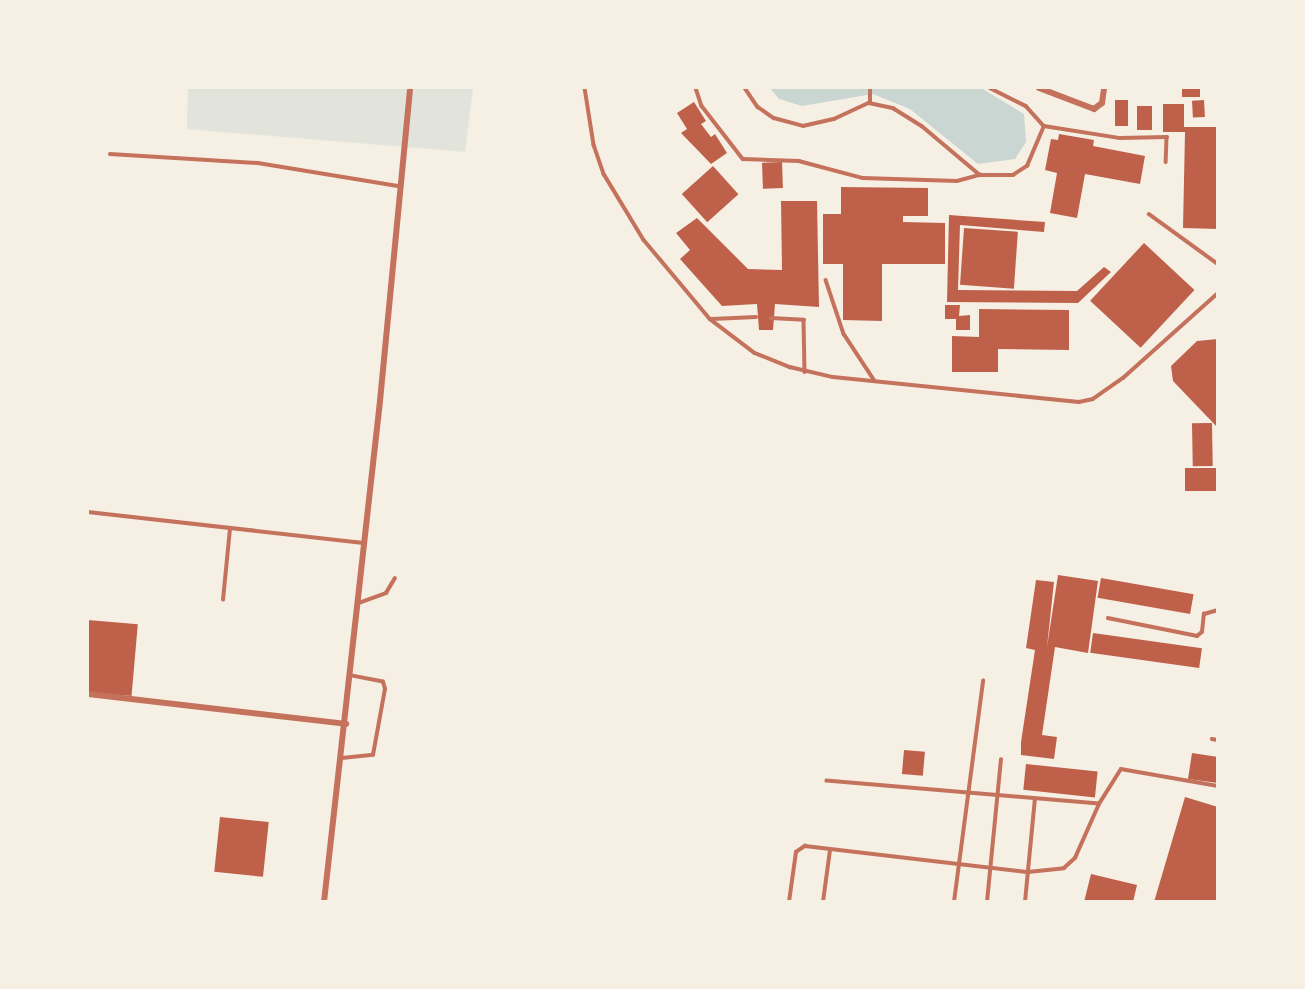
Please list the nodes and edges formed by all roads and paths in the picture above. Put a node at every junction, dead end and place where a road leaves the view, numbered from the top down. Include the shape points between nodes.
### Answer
1 (410, 88) edge
2 (585, 88) edge
3 (696, 88) edge
4 (745, 88) edge
5 (870, 88) edge
6 (990, 88) edge
7 (1039, 88) edge
8 (1104, 88) edge
9 (869, 103) junction
10 (1044, 126) junction
11 (110, 153) dead end
12 (1166, 162) dead end
13 (981, 175) junction
14 (399, 187) junction
15 (1149, 214) dead end
16 (1217, 264) edge
17 (826, 280) dead end
18 (1217, 293) edge
19 (756, 317) dead end
20 (771, 318) dead end
21 (710, 319) junction
22 (805, 372) junction
23 (876, 382) junction
24 (88, 512) edge
25 (230, 528) junction
26 (365, 543) junction
27 (395, 578) dead end
28 (223, 600) dead end
29 (359, 603) junction
30 (1217, 610) edge
31 (1108, 618) dead end
32 (351, 676) junction
33 (983, 681) dead end
34 (88, 694) edge
35 (346, 724) junction
36 (342, 758) junction
37 (1001, 760) dead end
38 (827, 781) dead end
39 (1217, 786) edge
40 (968, 790) junction
41 (998, 793) junction
42 (1035, 798) junction
43 (1099, 804) junction
44 (830, 850) junction
45 (959, 864) junction
46 (990, 868) junction
47 (1028, 872) junction
48 (324, 901) edge
49 (789, 901) edge
50 (824, 901) edge
51 (954, 901) edge
52 (987, 901) edge
53 (1025, 901) edge

1 - 14 street
2 - 21 lane via 594,145 604,174 644,240
3 - 13 lane via 702,106 743,159 799,161 863,178 957,181
4 - 9 lane via 758,107 774,118 803,125 834,119
5 - 9 lane
6 - 10 lane via 1026,106
7 - 8 street via 1094,109 1102,103
9 - 13 lane via 907,116
10 - 12 lane via 1120,138 1167,137
10 - 13 lane via 1027,166 1013,175
11 - 14 lane via 258,163
14 - 26 street
15 - 16 lane
17 - 23 lane via 844,334
18 - 23 lane via 1093,399 1052,402
19 - 21 lane
20 - 22 lane via 804,320
21 - 22 lane via 755,353
22 - 23 lane
24 - 25 lane
25 - 26 lane
25 - 28 lane
26 - 29 street
27 - 29 lane via 386,593
29 - 32 street
30 - 31 lane via 1204,614 1202,632 1197,635
32 - 35 street
32 - 36 lane via 383,682 385,688 373,755
33 - 40 lane
34 - 35 street
35 - 36 street
36 - 48 street
37 - 41 lane
38 - 40 lane
39 - 43 lane via 1121,769
40 - 41 lane
40 - 45 lane
41 - 42 lane
41 - 46 lane
42 - 43 lane
42 - 47 lane
43 - 47 lane via 1075,858 1051,872
44 - 45 lane
44 - 49 lane via 805,846 796,852
44 - 50 lane
45 - 46 lane
45 - 51 lane
46 - 47 lane
46 - 52 lane
47 - 53 lane

